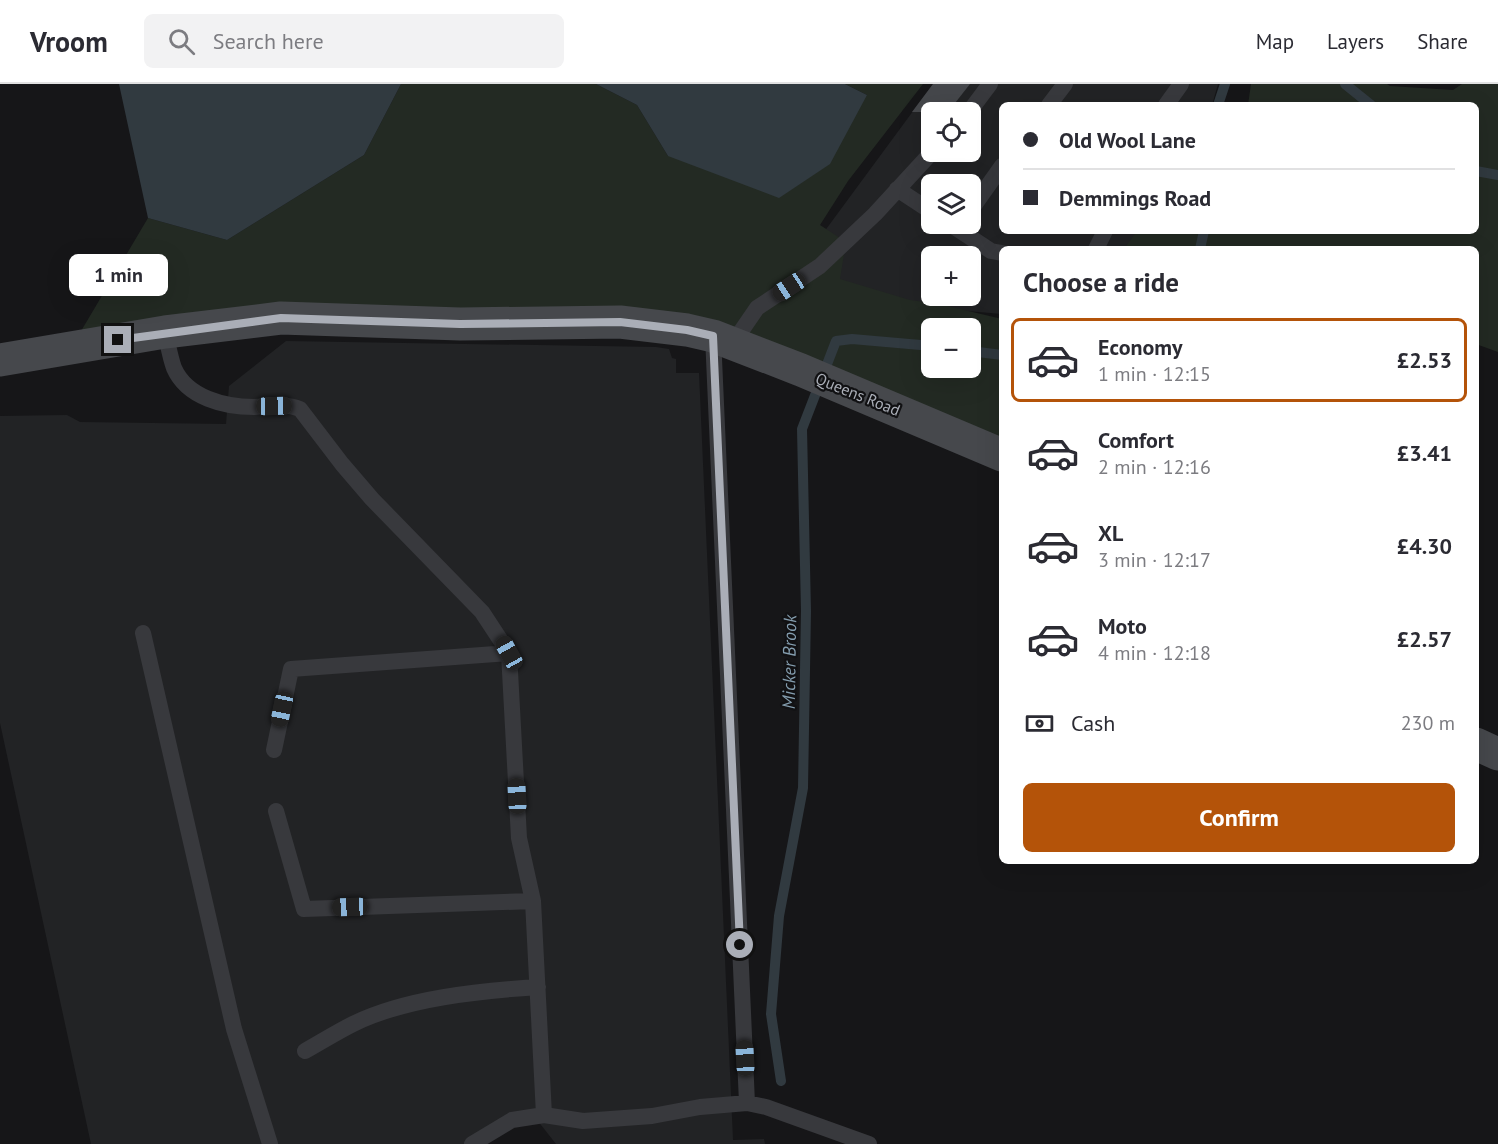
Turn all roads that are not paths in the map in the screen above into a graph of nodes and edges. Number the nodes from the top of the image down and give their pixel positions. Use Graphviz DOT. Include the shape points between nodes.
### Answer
graph roads {
  1 [pos="990,84"];
  2 [pos="1065,84"];
  3 [pos="1181,84"];
  4 [pos="976,102"];
  5 [pos="1051,102"];
  6 [pos="1168,102"];
  7 [pos="923,162"];
  8 [pos="999,170"];
  9 [pos="897,189"];
  10 [pos="981,196"];
  11 [pos="921,205"];
  12 [pos="968,234"];
  13 [pos="999,252"];
  14 [pos="165,332"];
  15 [pos="723,340"];
  16 [pos="0,360"];
  17 [pos="999,454"];
  18 [pos="143,633"];
  19 [pos="509,653"];
  20 [pos="1479,745"];
  21 [pos="274,750"];
  22 [pos="1498,754"];
  23 [pos="276,811"];
  24 [pos="533,901"];
  25 [pos="538,987"];
  26 [pos="305,1051"];
  27 [pos="747,1102"];
  28 [pos="544,1115"];
  29 [pos="270,1144"];
  30 [pos="472,1144"];
  31 [pos="869,1144"];
  1 -- 4 [label="lane"];
  2 -- 5 [label="lane"];
  3 -- 6 [label="lane"];
  7 -- 9 [label="lane"];
  8 -- 10 [label="lane"];
  9 -- 11 [label="lane"];
  9 -- 15 [label="lane" via="820,266 757,308"];
  12 -- 13 [label="lane"];
  14 -- 15 [label="street, Queens Road" via="281,318 460,324 620,322 687,330"];
  14 -- 16 [label="street, Queens Road"];
  14 -- 19 [label="lane" via="175,370 188,387 208,400 239,407 291,405 300,409 372,499 482,612"];
  15 -- 17 [label="street, Queens Road"];
  15 -- 27 [label="lane"];
  18 -- 29 [label="lane" via="234,1029"];
  19 -- 21 [label="lane" via="291,669"];
  19 -- 24 [label="lane" via="519,838"];
  20 -- 22 [label="street"];
  23 -- 24 [label="lane" via="304,909"];
  24 -- 25 [label="lane"];
  25 -- 26 [label="lane" via="493,990 398,1008 354,1023"];
  25 -- 28 [label="lane"];
  27 -- 28 [label="lane" via="583,1121"];
  27 -- 31 [label="lane"];
  28 -- 30 [label="lane" via="512,1120"];
}
